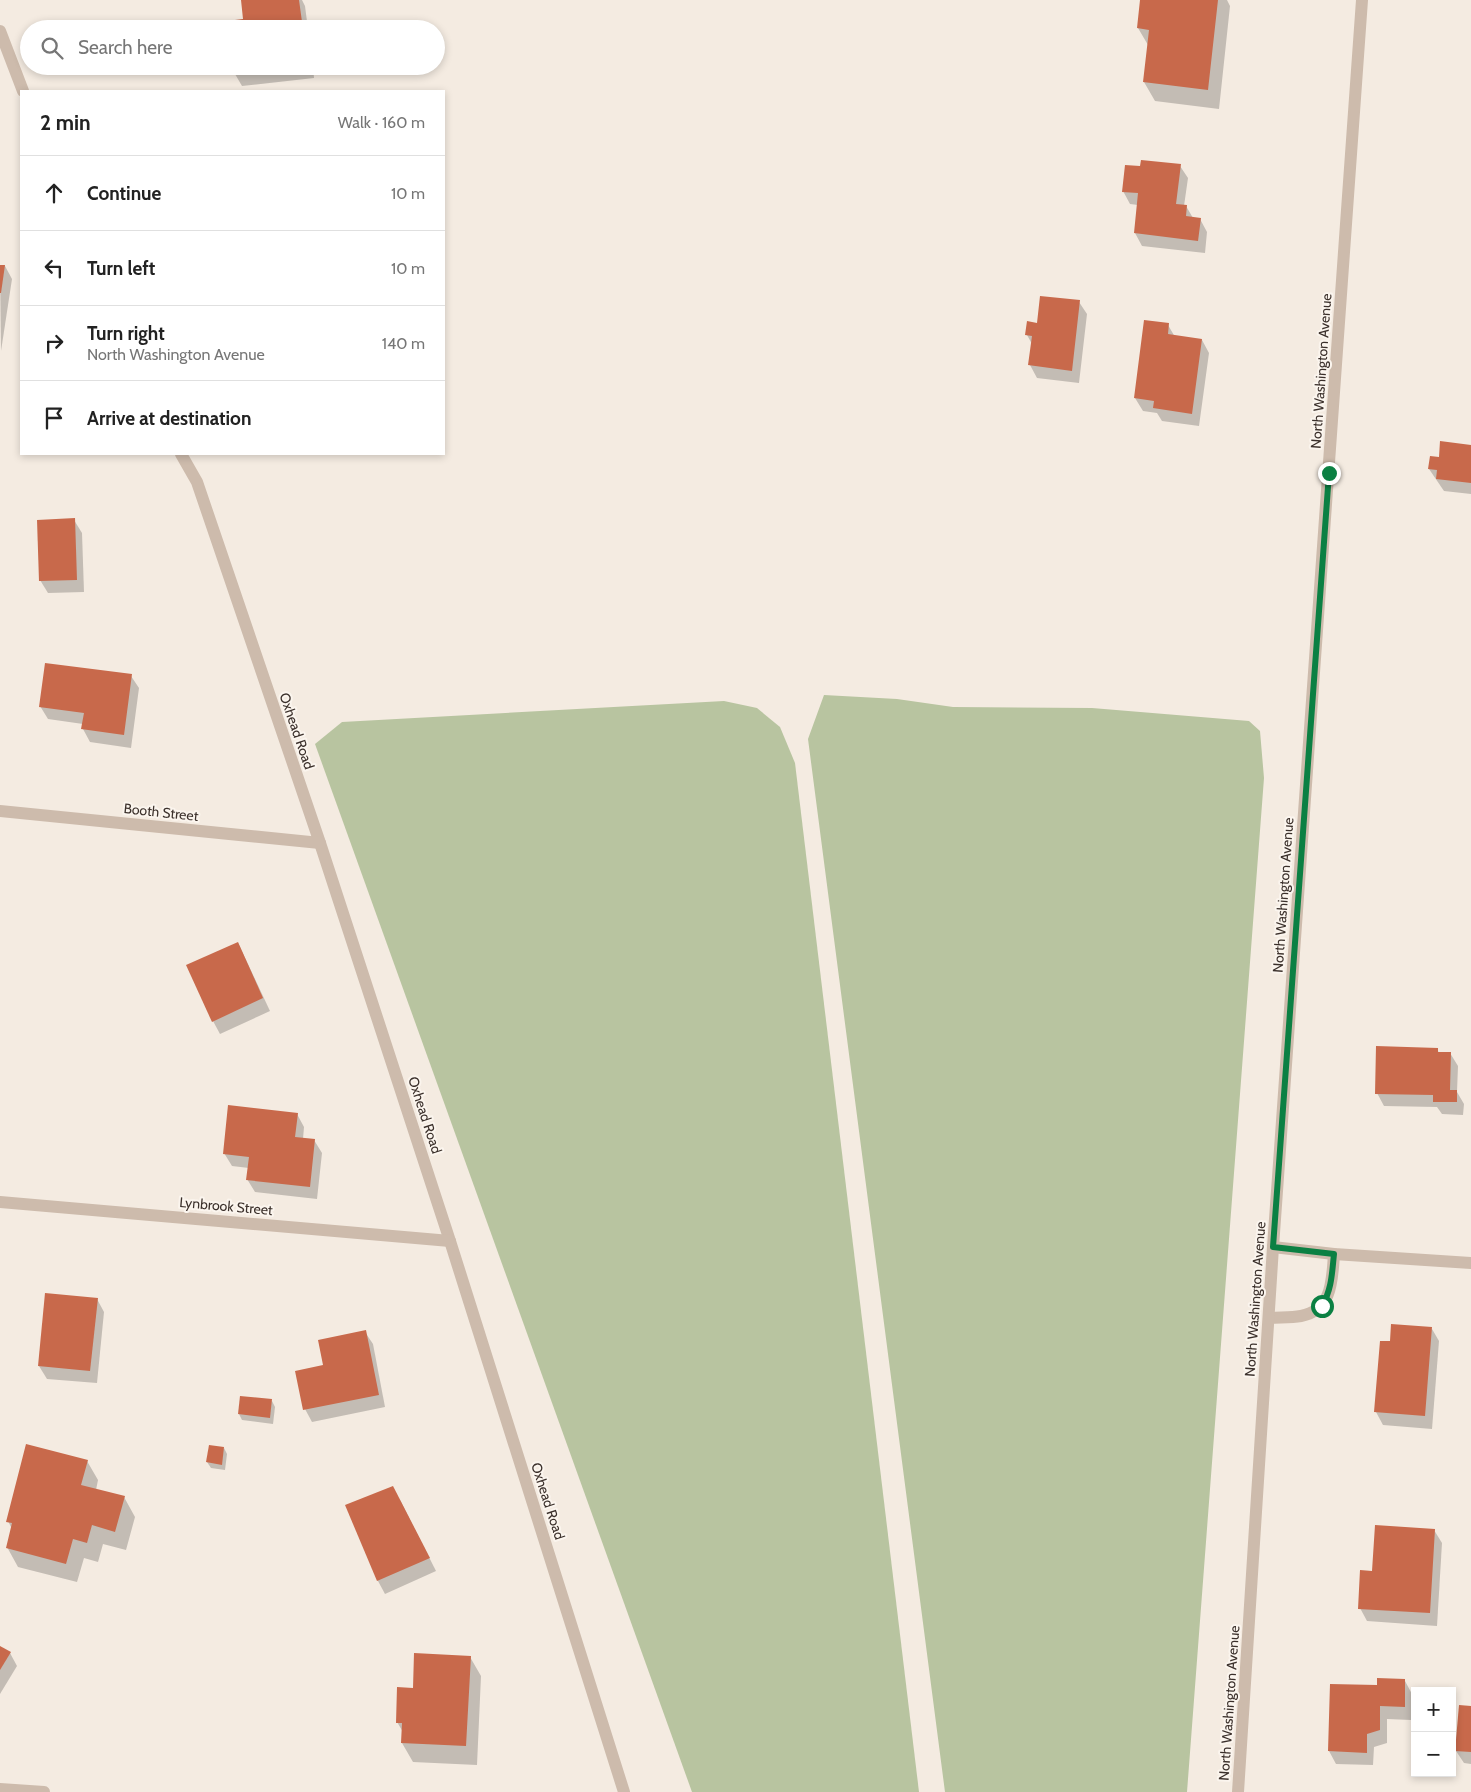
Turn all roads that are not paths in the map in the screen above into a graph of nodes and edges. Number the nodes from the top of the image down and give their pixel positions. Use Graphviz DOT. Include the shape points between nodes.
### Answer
graph roads {
  1 [pos="1362,0"];
  2 [pos="0,30"];
  3 [pos="22,90"];
  4 [pos="182,455"];
  5 [pos="0,811"];
  6 [pos="320,843"];
  7 [pos="0,1202"];
  8 [pos="450,1241"];
  9 [pos="1273,1247"];
  10 [pos="1334,1254"];
  11 [pos="1471,1262"];
  12 [pos="1269,1318"];
  13 [pos="0,1789"];
  14 [pos="44,1792"];
  15 [pos="624,1792"];
  16 [pos="1238,1792"];
  1 -- 9 [label="street, North Washington Avenue"];
  2 -- 3 [label="street"];
  4 -- 6 [label="street, Oxhead Road" via="197,482"];
  5 -- 6 [label="street, Booth Street"];
  6 -- 8 [label="street, Oxhead Road"];
  7 -- 8 [label="street, Lynbrook Street"];
  8 -- 15 [label="street, Oxhead Road"];
  9 -- 10 [label="street"];
  9 -- 12 [label="street, North Washington Avenue"];
  10 -- 11 [label="street"];
  10 -- 12 [label="street" via="1328,1296 1322,1306 1302,1316"];
  12 -- 16 [label="street, North Washington Avenue"];
  13 -- 14 [label="street"];
}
